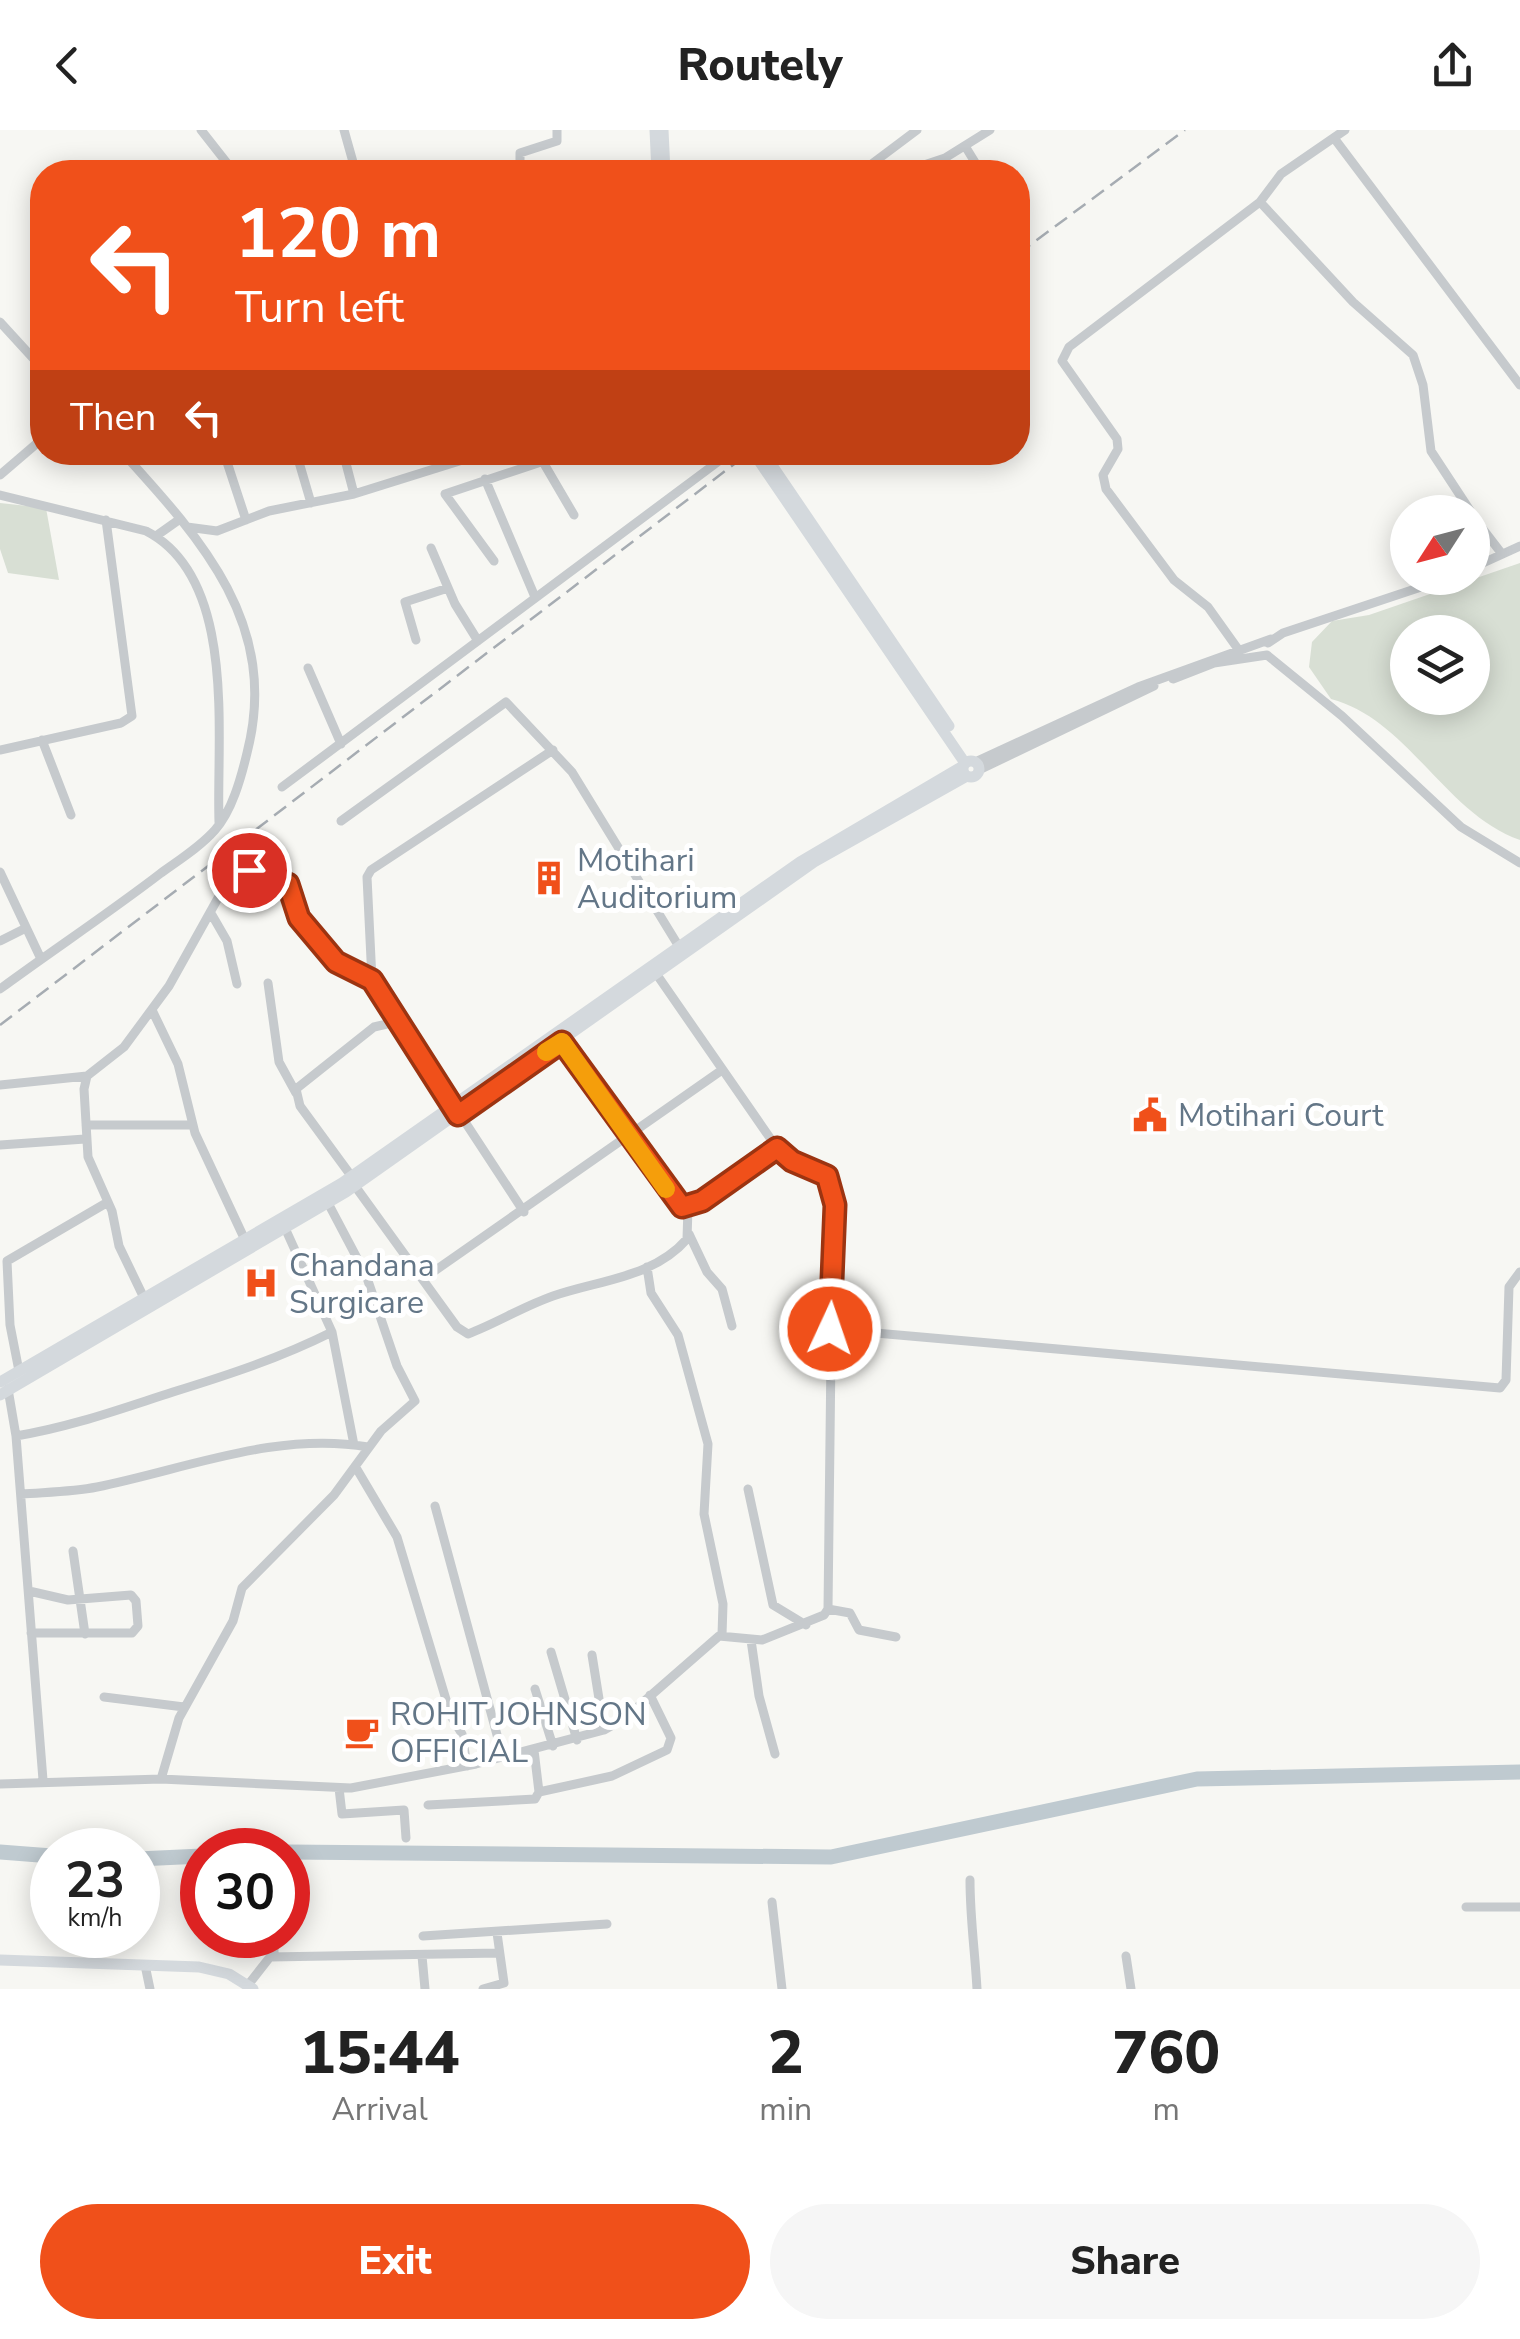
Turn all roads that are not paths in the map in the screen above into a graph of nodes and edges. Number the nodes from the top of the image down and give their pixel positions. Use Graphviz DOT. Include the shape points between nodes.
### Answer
graph roads {
  1 [pos="201,130"];
  2 [pos="344,130"];
  3 [pos="557,130"];
  4 [pos="655,130"];
  5 [pos="663,130"];
  6 [pos="916,130"];
  7 [pos="990,130"];
  8 [pos="1345,130"];
  9 [pos="1334,138"];
  10 [pos="965,146"];
  11 [pos="225,160"];
  12 [pos="352,160"];
  13 [pos="520,160"];
  14 [pos="656,160"];
  15 [pos="664,160"];
  16 [pos="877,160"];
  17 [pos="937,160"];
  18 [pos="974,160"];
  19 [pos="1260,202"];
  20 [pos="0,322"];
  21 [pos="30,355"];
  22 [pos="1520,385"];
  23 [pos="30,449"];
  24 [pos="133,465"];
  25 [pos="228,465"];
  26 [pos="300,465"];
  27 [pos="346,465"];
  28 [pos="447,465"];
  29 [pos="487,465"];
  30 [pos="534,465"];
  31 [pos="546,465"];
  32 [pos="713,465"];
  33 [pos="762,465"];
  34 [pos="772,465"];
  35 [pos="0,475"];
  36 [pos="490,478"];
  37 [pos="354,494"];
  38 [pos="0,495"];
  39 [pos="1460,495"];
  40 [pos="310,503"];
  41 [pos="574,514"];
  42 [pos="106,520"];
  43 [pos="246,520"];
  44 [pos="184,523"];
  45 [pos="156,536"];
  46 [pos="1490,538"];
  47 [pos="1520,546"];
  48 [pos="432,548"];
  49 [pos="1502,554"];
  50 [pos="1490,560"];
  51 [pos="494,561"];
  52 [pos="448,588"];
  53 [pos="1400,595"];
  54 [pos="535,597"];
  55 [pos="416,640"];
  56 [pos="1272,640"];
  57 [pos="478,641"];
  58 [pos="1238,649"];
  59 [pos="1267,655"];
  60 [pos="308,668"];
  61 [pos="42,740"];
  62 [pos="341,744"];
  63 [pos="0,750"];
  64 [pos="553,750"];
  65 [pos="970,766"];
  66 [pos="282,788"];
  67 [pos="72,815"];
  68 [pos="342,821"];
  69 [pos="219,825"];
  70 [pos="1520,863"];
  71 [pos="0,872"];
  72 [pos="212,915"];
  73 [pos="26,928"];
  74 [pos="0,940"];
  75 [pos="678,945"];
  76 [pos="41,959"];
  77 [pos="653,970"];
  78 [pos="372,980"];
  79 [pos="268,983"];
  80 [pos="237,984"];
  81 [pos="0,989"];
  82 [pos="152,1010"];
  83 [pos="400,1022"];
  84 [pos="559,1037"];
  85 [pos="722,1070"];
  86 [pos="87,1076"];
  87 [pos="0,1084"];
  88 [pos="296,1093"];
  89 [pos="455,1110"];
  90 [pos="86,1125"];
  91 [pos="192,1125"];
  92 [pos="628,1137"];
  93 [pos="86,1138"];
  94 [pos="0,1145"];
  95 [pos="777,1148"];
  96 [pos="354,1181"];
  97 [pos="108,1202"];
  98 [pos="328,1203"];
  99 [pos="688,1208"];
  100 [pos="524,1212"];
  101 [pos="285,1228"];
  102 [pos="689,1234"];
  103 [pos="245,1240"];
  104 [pos="0,1249"];
  105 [pos="7,1261"];
  106 [pos="648,1268"];
  107 [pos="1520,1272"];
  108 [pos="423,1279"];
  109 [pos="144,1298"];
  110 [pos="732,1326"];
  111 [pos="830,1329"];
  112 [pos="332,1332"];
  113 [pos="19,1372"];
  114 [pos="3,1389"];
  115 [pos="16,1436"];
  116 [pos="354,1444"];
  117 [pos="368,1447"];
  118 [pos="355,1466"];
  119 [pos="748,1489"];
  120 [pos="21,1494"];
  121 [pos="434,1506"];
  122 [pos="73,1551"];
  123 [pos="29,1591"];
  124 [pos="81,1600"];
  125 [pos="828,1609"];
  126 [pos="806,1625"];
  127 [pos="31,1633"];
  128 [pos="85,1634"];
  129 [pos="722,1635"];
  130 [pos="896,1637"];
  131 [pos="752,1640"];
  132 [pos="550,1652"];
  133 [pos="592,1655"];
  134 [pos="535,1689"];
  135 [pos="650,1695"];
  136 [pos="104,1697"];
  137 [pos="184,1706"];
  138 [pos="604,1730"];
  139 [pos="577,1740"];
  140 [pos="553,1746"];
  141 [pos="534,1750"];
  142 [pos="775,1754"];
  143 [pos="504,1757"];
  144 [pos="467,1766"];
  145 [pos="43,1780"];
  146 [pos="160,1780"];
  147 [pos="0,1784"];
  148 [pos="339,1788"];
  149 [pos="540,1792"];
  150 [pos="428,1805"];
  151 [pos="406,1838"];
  152 [pos="970,1880"];
  153 [pos="772,1902"];
  154 [pos="1466,1906"];
  155 [pos="1520,1907"];
  156 [pos="607,1924"];
  157 [pos="496,1933"];
  158 [pos="423,1936"];
  159 [pos="499,1953"];
  160 [pos="310,1956"];
  161 [pos="422,1956"];
  162 [pos="1126,1956"];
  163 [pos="270,1958"];
  164 [pos="0,1960"];
  165 [pos="146,1965"];
  166 [pos="250,1987"];
  167 [pos="150,1989"];
  168 [pos="425,1989"];
  169 [pos="483,1989"];
  170 [pos="782,1989"];
  171 [pos="978,1989"];
  172 [pos="1131,1989"];
  1 -- 11 [label="street"];
  2 -- 12 [label="street"];
  3 -- 13 [label="street" via="557,141 520,154"];
  4 -- 14 [label="main road"];
  5 -- 15 [label="main road"];
  6 -- 16 [label="street"];
  7 -- 10 [label="street"];
  8 -- 9 [label="street"];
  9 -- 19 [label="street" via="1281,174"];
  9 -- 22 [label="street"];
  10 -- 17 [label="street"];
  10 -- 18 [label="street"];
  19 -- 39 [label="street" via="1413,356 1431,451"];
  19 -- 58 [label="street" via="1069,348 1062,361 1118,439 1103,475 1106,490 1174,580 1208,607"];
  20 -- 21 [label="street"];
  23 -- 35 [label="street"];
  24 -- 44 [label="street"];
  25 -- 43 [label="street"];
  26 -- 40 [label="street"];
  27 -- 37 [label="street"];
  28 -- 37 [label="street"];
  29 -- 36 [label="street"];
  30 -- 36 [label="street"];
  31 -- 41 [label="street"];
  32 -- 54 [label="street"];
  33 -- 65 [label="main road"];
  34 -- 65 [label="main road"];
  36 -- 51 [label="street" via="444,497"];
  36 -- 54 [label="street"];
  37 -- 40 [label="street"];
  38 -- 42 [label="street"];
  40 -- 43 [label="street"];
  42 -- 45 [label="street"];
  42 -- 61 [label="street" via="132,716"];
  43 -- 44 [label="street" via="212,532"];
  44 -- 45 [label="street"];
  44 -- 69 [label="street" via="226,579 252,658 250,742"];
  45 -- 69 [label="street" via="184,566 211,632"];
  46 -- 49 [label="street"];
  47 -- 49 [label="street"];
  48 -- 52 [label="street"];
  49 -- 50 [label="street"];
  52 -- 55 [label="street" via="405,602"];
  52 -- 57 [label="street"];
  53 -- 56 [label="street"];
  54 -- 57 [label="street"];
  56 -- 58 [label="street"];
  56 -- 59 [label="street"];
  57 -- 62 [label="street"];
  58 -- 65 [label="street" via="1138,687"];
  59 -- 65 [label="street" via="1214,663"];
  59 -- 70 [label="street" via="1461,827"];
  60 -- 62 [label="street"];
  61 -- 63 [label="street"];
  61 -- 67 [label="street"];
  62 -- 66 [label="street"];
  64 -- 68 [label="street" via="504,702"];
  64 -- 75 [label="street" via="592,800"];
  64 -- 78 [label="street" via="369,872"];
  65 -- 75 [label="main road" via="856,825"];
  65 -- 77 [label="main road"];
  69 -- 76 [label="street"];
  71 -- 73 [label="street"];
  72 -- 78 [label="street" via="237,869 286,882 299,918 336,962"];
  72 -- 80 [label="street" via="227,941"];
  72 -- 82 [label="street"];
  73 -- 74 [label="street"];
  73 -- 76 [label="street"];
  75 -- 77 [label="main road"];
  76 -- 81 [label="street"];
  77 -- 84 [label="main road"];
  77 -- 85 [label="street"];
  78 -- 83 [label="street"];
  79 -- 88 [label="street" via="279,1062"];
  82 -- 86 [label="street" via="124,1046"];
  82 -- 91 [label="street" via="178,1064"];
  83 -- 88 [label="street" via="360,1036 304,1079"];
  83 -- 89 [label="street"];
  84 -- 89 [label="main road"];
  84 -- 92 [label="street"];
  85 -- 92 [label="street"];
  85 -- 95 [label="street"];
  86 -- 87 [label="street"];
  86 -- 90 [label="street"];
  88 -- 96 [label="street"];
  89 -- 96 [label="main road"];
  89 -- 100 [label="street"];
  90 -- 91 [label="street"];
  90 -- 93 [label="street"];
  91 -- 103 [label="street"];
  92 -- 99 [label="street" via="676,1203"];
  92 -- 100 [label="street"];
  93 -- 94 [label="street"];
  93 -- 97 [label="street"];
  95 -- 99 [label="street"];
  95 -- 111 [label="street" via="827,1176 832,1186"];
  96 -- 98 [label="main road"];
  96 -- 103 [label="main road"];
  96 -- 108 [label="street"];
  97 -- 105 [label="street"];
  97 -- 109 [label="street"];
  98 -- 101 [label="main road"];
  98 -- 117 [label="street" via="366,1275 397,1366 415,1396"];
  99 -- 102 [label="street"];
  100 -- 108 [label="street"];
  101 -- 112 [label="street"];
  101 -- 114 [label="main road"];
  102 -- 106 [label="street"];
  102 -- 110 [label="street" via="722,1289"];
  103 -- 109 [label="main road"];
  104 -- 105 [label="street"];
  105 -- 113 [label="street"];
  106 -- 108 [label="street" via="556,1295 468,1334"];
  106 -- 129 [label="street" via="651,1292 678,1335 708,1444 704,1514 723,1604"];
  107 -- 111 [label="street" via="1509,1287 1506,1380 1500,1388"];
  109 -- 113 [label="main road"];
  111 -- 125 [label="street"];
  112 -- 115 [label="street" via="228,1375"];
  112 -- 116 [label="street"];
  113 -- 114 [label="main road"];
  114 -- 115 [label="street"];
  115 -- 120 [label="street"];
  116 -- 117 [label="street"];
  116 -- 120 [label="street" via="232,1453 95,1487"];
  117 -- 118 [label="street"];
  118 -- 137 [label="street" via="248,1580 233,1622"];
  118 -- 144 [label="street" via="397,1536"];
  119 -- 126 [label="street" via="773,1605"];
  120 -- 123 [label="street"];
  121 -- 143 [label="street"];
  122 -- 124 [label="street"];
  123 -- 124 [label="street"];
  123 -- 127 [label="street"];
  124 -- 128 [label="street"];
  124 -- 128 [label="street" via="136,1600 135,1632"];
  125 -- 126 [label="street"];
  125 -- 130 [label="street" via="850,1612 860,1630"];
  126 -- 131 [label="street"];
  127 -- 128 [label="street"];
  127 -- 145 [label="street"];
  129 -- 131 [label="street"];
  129 -- 135 [label="street"];
  131 -- 142 [label="street"];
  132 -- 139 [label="street"];
  133 -- 138 [label="street"];
  134 -- 140 [label="street"];
  135 -- 138 [label="street"];
  135 -- 149 [label="street" via="671,1738 667,1750 612,1776"];
  136 -- 137 [label="street"];
  137 -- 146 [label="street"];
  138 -- 139 [label="street"];
  139 -- 140 [label="street"];
  140 -- 141 [label="street"];
  141 -- 143 [label="street"];
  141 -- 149 [label="street"];
  143 -- 144 [label="street"];
  144 -- 148 [label="street"];
  145 -- 146 [label="street"];
  145 -- 147 [label="street"];
  146 -- 148 [label="street"];
  148 -- 151 [label="street" via="342,1814 405,1810"];
  149 -- 150 [label="street" via="533,1800"];
  152 -- 171 [label="street"];
  153 -- 170 [label="street"];
  154 -- 155 [label="street"];
  156 -- 157 [label="street"];
  157 -- 158 [label="street"];
  157 -- 159 [label="street"];
  159 -- 161 [label="street"];
  159 -- 169 [label="street" via="503,1985"];
  160 -- 161 [label="street"];
  161 -- 168 [label="street"];
  162 -- 172 [label="street"];
  163 -- 166 [label="street"];
  164 -- 165 [label="main road"];
  165 -- 166 [label="main road" via="215,1970"];
  165 -- 167 [label="street"];
}
